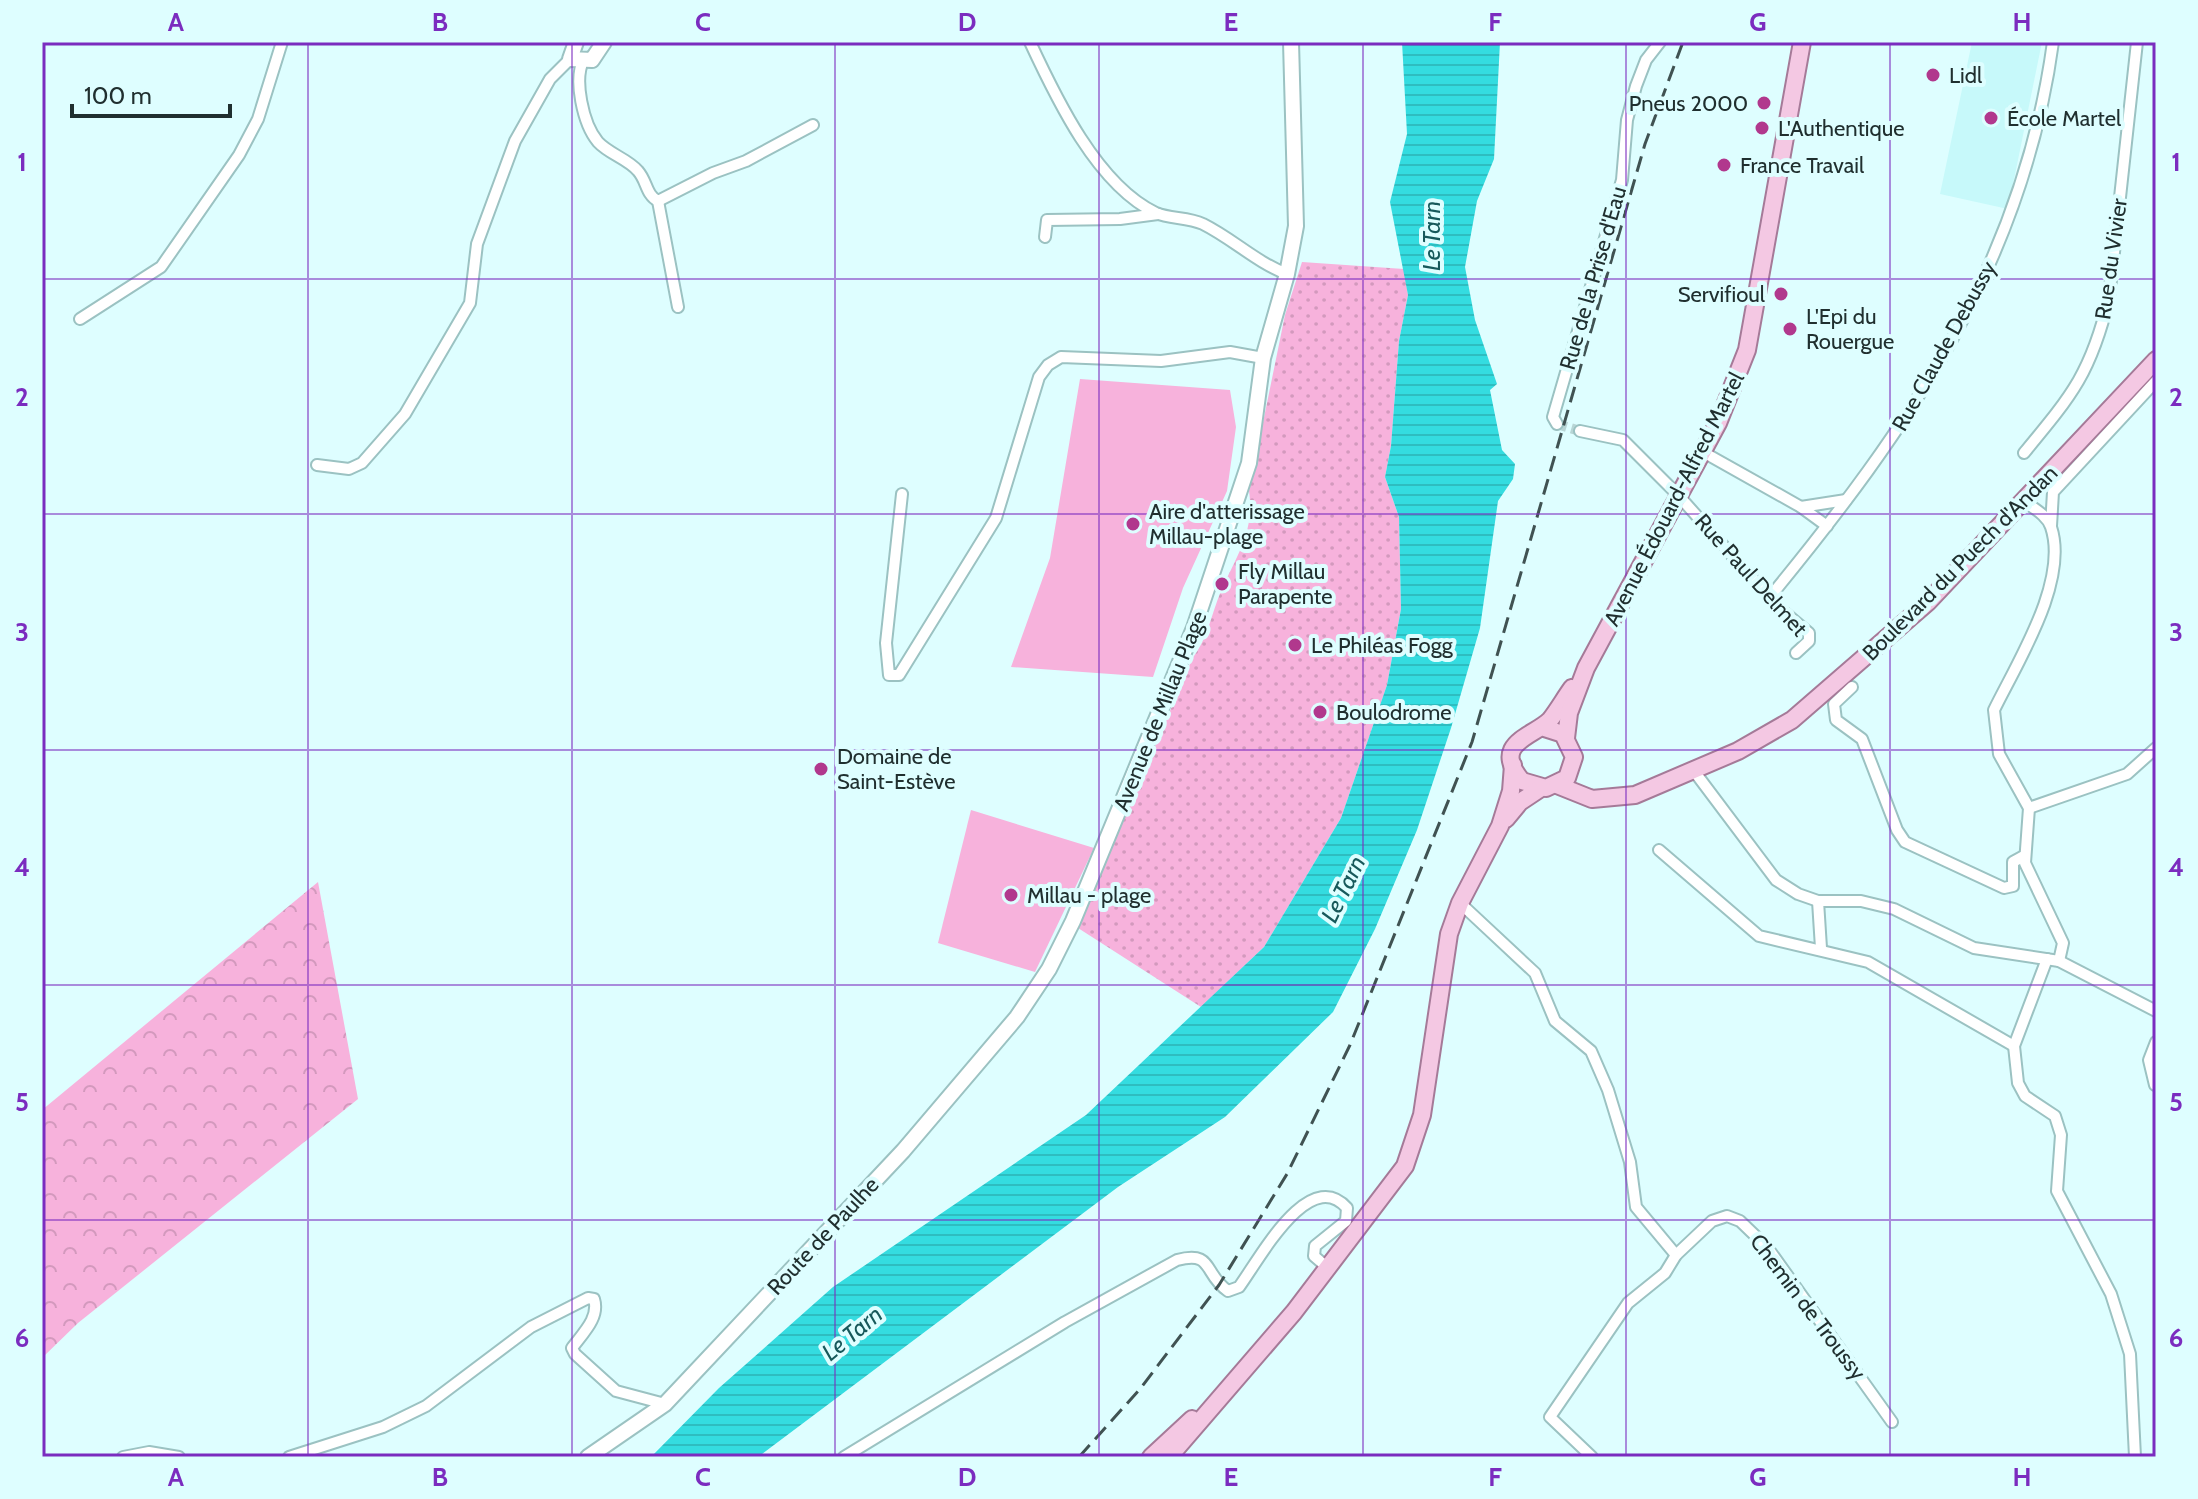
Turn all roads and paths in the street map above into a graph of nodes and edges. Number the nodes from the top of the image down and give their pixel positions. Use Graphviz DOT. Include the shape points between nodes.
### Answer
graph roads {
  1 [pos="282,42"];
  2 [pos="576,42"];
  3 [pos="604,42"];
  4 [pos="1030,42"];
  5 [pos="1291,42"];
  6 [pos="1660,42"];
  7 [pos="1802,42"];
  8 [pos="2053,42"];
  9 [pos="2137,42"];
  10 [pos="577,59"];
  11 [pos="813,125"];
  12 [pos="658,201"];
  13 [pos="1158,214"];
  14 [pos="1045,237"];
  15 [pos="1287,274"];
  16 [pos="678,307"];
  17 [pos="80,319"];
  18 [pos="1263,358"];
  19 [pos="2156,360"];
  20 [pos="2156,381"];
  21 [pos="1557,424"];
  22 [pos="1580,431"];
  23 [pos="1703,452"];
  24 [pos="2024,453"];
  25 [pos="317,465"];
  26 [pos="902,494"];
  27 [pos="1679,496"];
  28 [pos="1848,500"];
  29 [pos="2024,501"];
  30 [pos="1801,507"];
  31 [pos="1827,526"];
  32 [pos="2051,526"];
  33 [pos="1769,598"];
  34 [pos="1796,653"];
  35 [pos="1586,668"];
  36 [pos="1852,687"];
  37 [pos="1541,727"];
  38 [pos="1566,738"];
  39 [pos="2156,748"];
  40 [pos="1513,765"];
  41 [pos="1573,766"];
  42 [pos="1694,771"];
  43 [pos="1549,787"];
  44 [pos="1614,798"];
  45 [pos="2029,808"];
  46 [pos="1500,826"];
  47 [pos="1659,850"];
  48 [pos="2024,856"];
  49 [pos="1818,901"];
  50 [pos="1460,903"];
  51 [pos="1821,948"];
  52 [pos="2053,960"];
  53 [pos="1036,991"];
  54 [pos="2156,1011"];
  55 [pos="2156,1042"];
  56 [pos="2014,1046"];
  57 [pos="2155,1085"];
  58 [pos="1676,1255"];
  59 [pos="1328,1268"];
  60 [pos="1229,1386"];
  61 [pos="665,1404"];
  62 [pos="1892,1422"];
  63 [pos="123,1457"];
  64 [pos="179,1457"];
  65 [pos="289,1457"];
  66 [pos="588,1457"];
  67 [pos="844,1457"];
  68 [pos="1151,1457"];
  69 [pos="1169,1457"];
  70 [pos="1592,1457"];
  71 [pos="2135,1457"];
  1 -- 17 [label="street" via="258,119 239,155 161,267"];
  2 -- 10 [label="street"];
  3 -- 10 [label="street" via="597,56"];
  4 -- 13 [label="street" via="1093,155 1133,197"];
  5 -- 15 [label="street, Avenue de Millau Plage" via="1297,209"];
  6 -- 21 [label="street, Rue de la Prise d'Eau" via="1636,86 1622,180 1553,417"];
  7 -- 23 [label="main road, Avenue Édouard-Alfred Martel" via="1747,350"];
  8 -- 28 [label="street, Rue Claude Debussy" via="2024,171 1990,268 1908,414"];
  9 -- 24 [label="street, Rue du Vivier" via="2109,298 2093,359 2073,395"];
  10 -- 12 [label="street" via="577,77 598,143 639,171 651,198"];
  10 -- 25 [label="street" via="550,79 515,141 477,244 470,303 405,414 362,463 349,469"];
  11 -- 12 [label="street"];
  12 -- 16 [label="street"];
  13 -- 14 [label="street" via="1047,220"];
  13 -- 15 [label="street" via="1203,224 1261,264"];
  15 -- 18 [label="street, Avenue de Millau Plage"];
  18 -- 26 [label="street" via="1230,352 1161,361 1091,355 1061,357 1048,365 1039,377 996,518 899,675 889,675 886,643"];
  18 -- 53 [label="street, Avenue de Millau Plage" via="1249,463 1224,547 1099,862"];
  19 -- 29 [label="main road, Boulevard du Puech d'Andan"];
  20 -- 32 [label="street" via="2053,492"];
  22 -- 27 [label="street, Rue Paul Delmet" via="1623,440"];
  23 -- 27 [label="main road, Avenue Édouard-Alfred Martel"];
  23 -- 30 [label="street"];
  27 -- 33 [label="street, Rue Paul Delmet"];
  27 -- 35 [label="main road, Avenue Édouard-Alfred Martel"];
  28 -- 30 [label="street"];
  28 -- 31 [label="street, Rue Claude Debussy"];
  29 -- 32 [label="street"];
  29 -- 42 [label="main road, Boulevard du Puech d'Andan" via="1928,602 1823,696 1765,737"];
  30 -- 31 [label="street"];
  31 -- 33 [label="street, Rue Claude Debussy"];
  32 -- 45 [label="street" via="2050,592 1994,710 1999,754"];
  33 -- 34 [label="street, Rue Paul Delmet" via="1809,633 1809,641"];
  35 -- 37 [label="main road, Avenue Édouard-Alfred Martel"];
  35 -- 38 [label="main road, Avenue Édouard-Alfred Martel"];
  36 -- 48 [label="street" via="1834,704 1836,720 1862,739 1905,842 2004,888 2013,886 2013,862"];
  37 -- 38 [label="main road"];
  37 -- 40 [label="main road" via="1519,739"];
  38 -- 41 [label="main road"];
  39 -- 45 [label="street" via="2127,774"];
  40 -- 43 [label="main road" via="1522,781"];
  40 -- 46 [label="main road"];
  41 -- 43 [label="main road"];
  41 -- 44 [label="main road" via="1587,786"];
  42 -- 44 [label="main road, Boulevard du Puech d'Andan"];
  42 -- 49 [label="street" via="1776,880"];
  43 -- 44 [label="main road" via="1592,799"];
  43 -- 46 [label="main road" via="1520,802"];
  45 -- 48 [label="street"];
  46 -- 50 [label="main road"];
  47 -- 51 [label="street" via="1759,936"];
  48 -- 52 [label="street" via="2063,943"];
  49 -- 51 [label="street"];
  49 -- 52 [label="street" via="1861,901 1894,909 1974,948"];
  50 -- 58 [label="street" via="1535,973 1555,1021 1591,1051 1630,1162 1636,1207"];
  50 -- 59 [label="main road" via="1449,934 1424,1105 1412,1151 1393,1186"];
  51 -- 56 [label="street" via="1868,962"];
  52 -- 54 [label="street"];
  52 -- 56 [label="street"];
  53 -- 61 [label="street, Route de Paulhe" via="922,1130"];
  55 -- 57 [label="street" via="2149,1060"];
  56 -- 71 [label="street" via="2018,1083 2025,1096 2055,1116 2061,1135 2057,1191 2111,1294 2130,1354"];
  58 -- 62 [label="street, Chemin de Troussy" via="1712,1221 1727,1216 1740,1221 1799,1289"];
  58 -- 70 [label="street, Chemin de Troussy" via="1665,1273 1628,1303 1550,1417"];
  59 -- 60 [label="main road"];
  59 -- 67 [label="street" via="1314,1256 1315,1246 1346,1221 1347,1208 1339,1199 1321,1195 1288,1219 1239,1287 1228,1291 1219,1285 1204,1259 1194,1255 1177,1260"];
  60 -- 68 [label="main road"];
  60 -- 69 [label="main road"];
  61 -- 65 [label="street" via="616,1391 575,1354 572,1348 594,1318 597,1305 588,1298 531,1327 426,1406 383,1427"];
  61 -- 66 [label="street, Route de Paulhe"];
  63 -- 64 [label="street" via="149,1452"];
}
